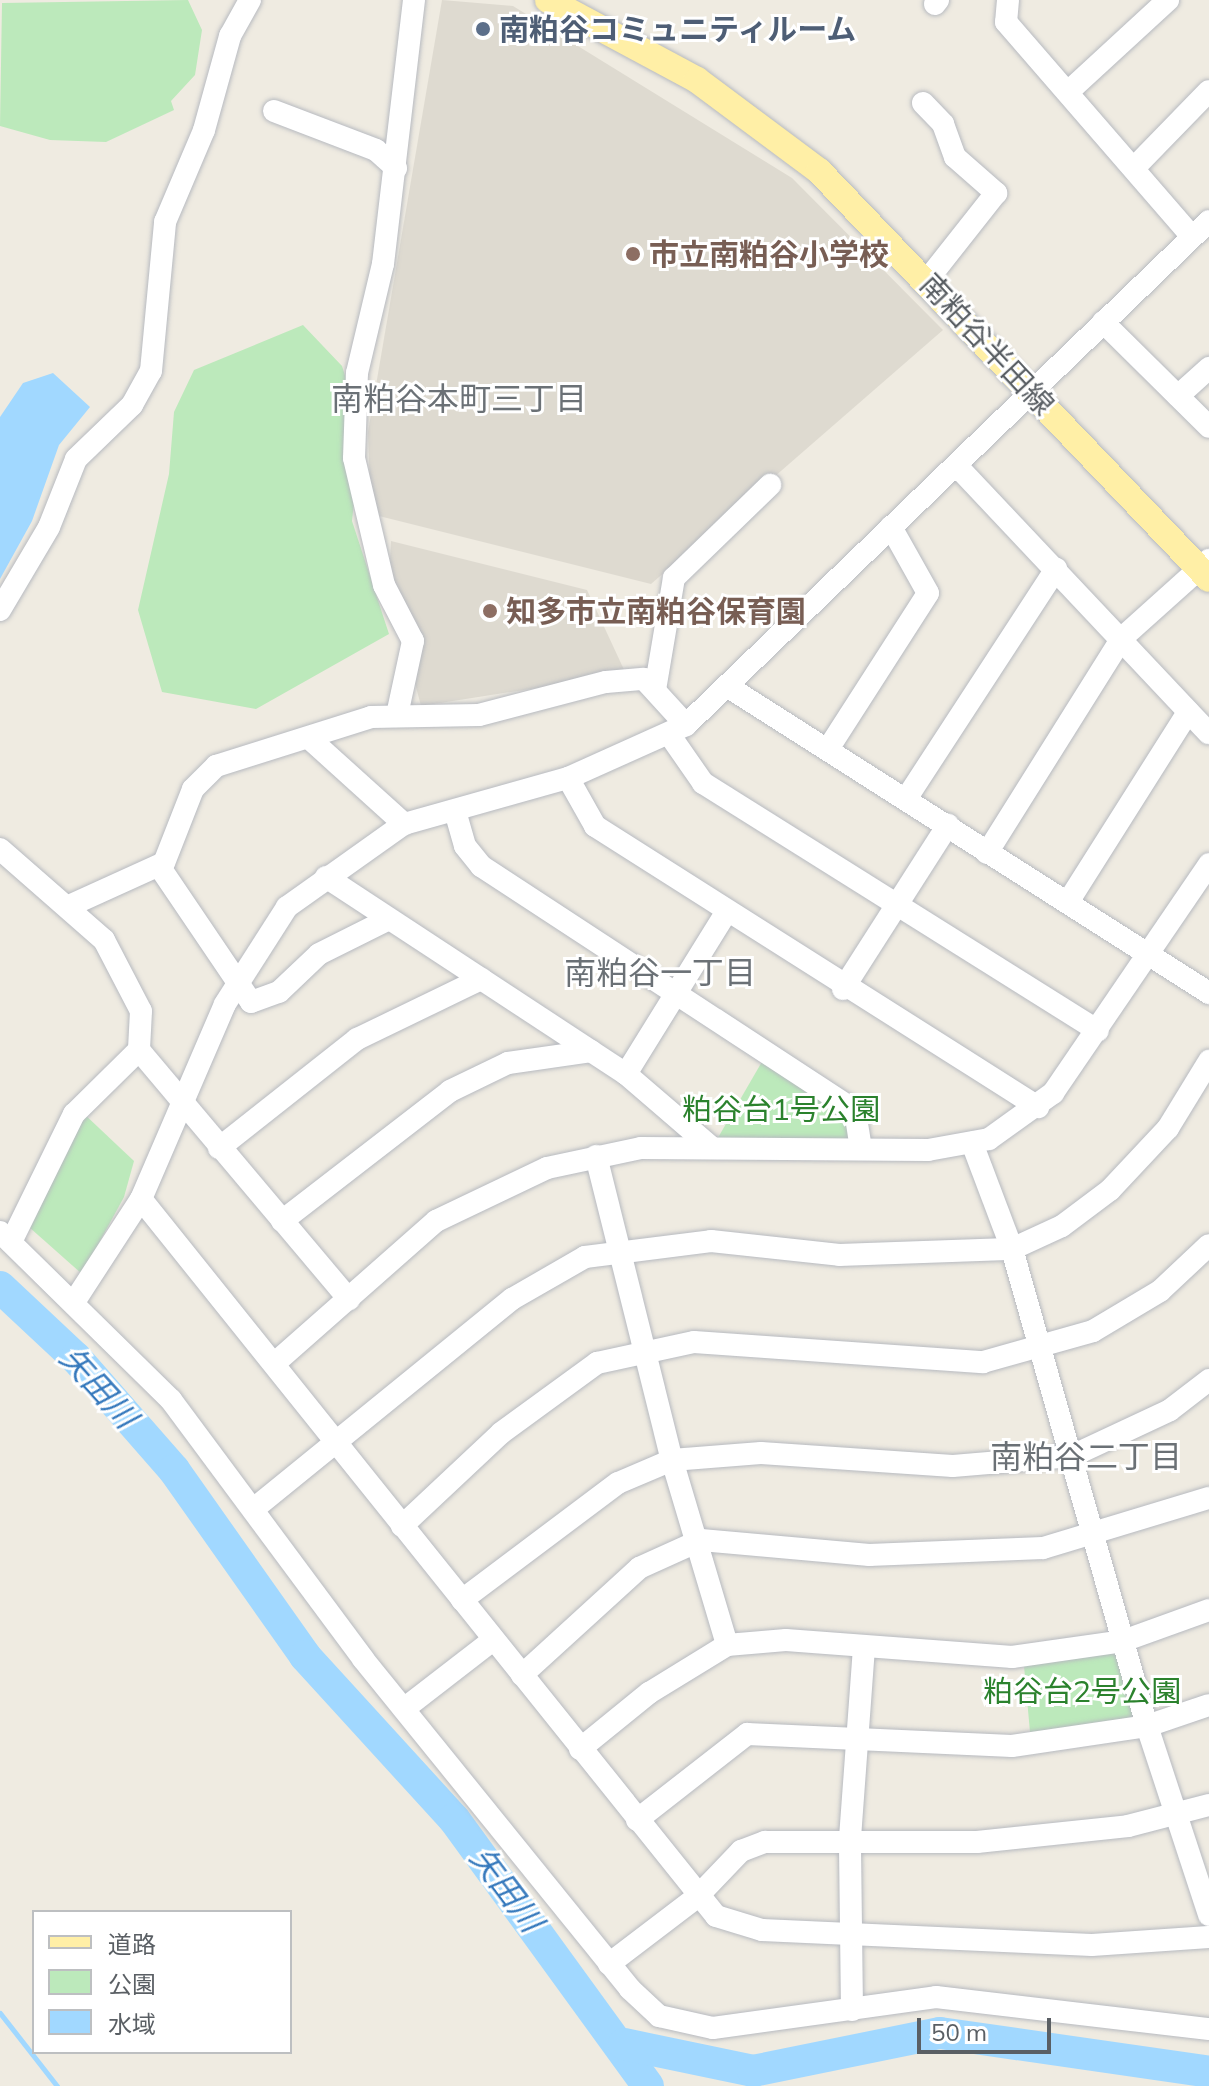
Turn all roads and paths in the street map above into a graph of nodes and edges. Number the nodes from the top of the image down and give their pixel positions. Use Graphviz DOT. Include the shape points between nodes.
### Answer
graph roads {
  1 [pos="250,0"];
  2 [pos="414,0"];
  3 [pos="548,0"];
  4 [pos="1008,0"];
  5 [pos="1168,0"];
  6 [pos="1209,91"];
  7 [pos="1068,92"];
  8 [pos="923,103"];
  9 [pos="274,111"];
  10 [pos="396,168"];
  11 [pos="1134,168"];
  12 [pos="1209,221"];
  13 [pos="1192,237"];
  14 [pos="928,279"];
  15 [pos="1103,322"];
  16 [pos="1209,368"];
  17 [pos="1032,393"];
  18 [pos="1178,396"];
  19 [pos="1209,427"];
  20 [pos="957,466"];
  21 [pos="770,485"];
  22 [pos="891,527"];
  23 [pos="1056,569"];
  24 [pos="1206,569"];
  25 [pos="0,610"];
  26 [pos="1122,638"];
  27 [pos="730,688"];
  28 [pos="655,690"];
  29 [pos="1188,712"];
  30 [pos="397,715"];
  31 [pos="678,730"];
  32 [pos="1209,733"];
  33 [pos="310,739"];
  34 [pos="828,749"];
  35 [pos="568,778"];
  36 [pos="906,799"];
  37 [pos="455,811"];
  38 [pos="404,824"];
  39 [pos="948,825"];
  40 [pos="0,849"];
  41 [pos="987,853"];
  42 [pos="1209,864"];
  43 [pos="159,866"];
  44 [pos="326,877"];
  45 [pos="1068,902"];
  46 [pos="897,904"];
  47 [pos="69,906"];
  48 [pos="726,913"];
  49 [pos="389,919"];
  50 [pos="1151,956"];
  51 [pos="481,979"];
  52 [pos="237,985"];
  53 [pos="843,989"];
  54 [pos="677,990"];
  55 [pos="1209,993"];
  56 [pos="1098,1031"];
  57 [pos="139,1050"];
  58 [pos="591,1051"];
  59 [pos="1209,1061"];
  60 [pos="626,1074"];
  61 [pos="187,1100"];
  62 [pos="1038,1107"];
  63 [pos="972,1143"];
  64 [pos="219,1148"];
  65 [pos="712,1148"];
  66 [pos="861,1149"];
  67 [pos="596,1156"];
  68 [pos="141,1199"];
  69 [pos="282,1221"];
  70 [pos="5,1237"];
  71 [pos="1209,1245"];
  72 [pos="621,1248"];
  73 [pos="1012,1249"];
  74 [pos="76,1299"];
  75 [pos="349,1299"];
  76 [pos="645,1349"];
  77 [pos="1040,1350"];
  78 [pos="275,1363"];
  79 [pos="1209,1380"];
  80 [pos="338,1445"];
  81 [pos="1072,1456"];
  82 [pos="672,1460"];
  83 [pos="1209,1498"];
  84 [pos="256,1507"];
  85 [pos="402,1526"];
  86 [pos="1092,1532"];
  87 [pos="701,1540"];
  88 [pos="462,1600"];
  89 [pos="1209,1610"];
  90 [pos="493,1640"];
  91 [pos="1123,1641"];
  92 [pos="727,1645"];
  93 [pos="864,1648"];
  94 [pos="522,1675"];
  95 [pos="1209,1705"];
  96 [pos="405,1708"];
  97 [pos="1147,1726"];
  98 [pos="857,1739"];
  99 [pos="580,1749"];
  100 [pos="1209,1805"];
  101 [pos="1180,1814"];
  102 [pos="637,1820"];
  103 [pos="850,1838"];
  104 [pos="697,1897"];
  105 [pos="1209,1915"];
  106 [pos="851,1934"];
  107 [pos="1209,1937"];
  108 [pos="609,1964"];
  109 [pos="852,2010"];
  110 [pos="1209,2029"];
  1 -- 25 [label="street" via="230,36 204,130 165,222 151,371 132,405 76,459 49,527"];
  2 -- 10 [label="street"];
  3 -- 14 [label="main road, 南粕谷半田線" via="741,109 819,171"];
  4 -- 7 [label="street" via="1006,22"];
  5 -- 7 [label="street"];
  6 -- 11 [label="street"];
  7 -- 11 [label="street"];
  8 -- 14 [label="street" via="943,124 955,157 996,193"];
  9 -- 10 [label="street" via="376,150"];
  10 -- 30 [label="street" via="378,295 357,373 354,458 384,585 413,641"];
  11 -- 13 [label="street"];
  12 -- 13 [label="street"];
  13 -- 15 [label="street"];
  14 -- 17 [label="main road, 南粕谷半田線"];
  15 -- 17 [label="street"];
  15 -- 18 [label="street"];
  16 -- 18 [label="street"];
  17 -- 20 [label="street"];
  17 -- 24 [label="main road, 南粕谷半田線"];
  18 -- 19 [label="street"];
  20 -- 22 [label="street"];
  20 -- 23 [label="street"];
  21 -- 28 [label="street" via="674,578"];
  22 -- 27 [label="street" via="796,612"];
  22 -- 34 [label="street" via="928,593"];
  23 -- 26 [label="street"];
  23 -- 36 [label="street"];
  24 -- 26 [label="street"];
  26 -- 29 [label="street"];
  26 -- 41 [label="street"];
  27 -- 31 [label="street"];
  27 -- 34 [label="street"];
  28 -- 30 [label="street" via="644,679 606,682 479,715"];
  28 -- 31 [label="street"];
  29 -- 32 [label="street"];
  29 -- 45 [label="street"];
  30 -- 33 [label="street" via="371,717"];
  31 -- 35 [label="street"];
  31 -- 46 [label="street" via="703,783"];
  33 -- 38 [label="street"];
  33 -- 43 [label="street" via="216,766 193,789 174,846"];
  34 -- 36 [label="street"];
  35 -- 37 [label="street"];
  35 -- 48 [label="street" via="595,826"];
  36 -- 39 [label="street"];
  37 -- 38 [label="street"];
  37 -- 54 [label="street" via="465,846 481,866"];
  38 -- 44 [label="street"];
  39 -- 41 [label="street"];
  39 -- 46 [label="street"];
  40 -- 47 [label="street"];
  41 -- 45 [label="street"];
  42 -- 50 [label="street"];
  43 -- 47 [label="street"];
  43 -- 52 [label="street"];
  44 -- 49 [label="street"];
  44 -- 52 [label="street" via="287,907"];
  45 -- 50 [label="street"];
  46 -- 53 [label="street"];
  46 -- 56 [label="street"];
  47 -- 57 [label="street" via="104,940 129,980 141,1011"];
  48 -- 53 [label="street"];
  48 -- 54 [label="street"];
  49 -- 51 [label="street"];
  49 -- 52 [label="street" via="319,954 279,992 251,1002"];
  50 -- 55 [label="street"];
  50 -- 56 [label="street"];
  51 -- 58 [label="street"];
  51 -- 64 [label="street" via="357,1039"];
  52 -- 61 [label="street"];
  53 -- 62 [label="street"];
  54 -- 60 [label="street"];
  54 -- 66 [label="street" via="855,1111"];
  56 -- 62 [label="street"];
  57 -- 61 [label="street"];
  57 -- 70 [label="street" via="74,1114"];
  58 -- 60 [label="street"];
  58 -- 69 [label="street" via="508,1063 450,1091"];
  59 -- 73 [label="street" via="1168,1128 1110,1190 1062,1226"];
  60 -- 65 [label="street"];
  61 -- 64 [label="street"];
  61 -- 68 [label="street"];
  62 -- 63 [label="street"];
  63 -- 66 [label="street"];
  63 -- 73 [label="street"];
  64 -- 69 [label="street"];
  65 -- 66 [label="street"];
  65 -- 67 [label="street"];
  67 -- 72 [label="street"];
  67 -- 75 [label="street" via="498,1188 436,1221"];
  68 -- 74 [label="street"];
  68 -- 78 [label="street"];
  69 -- 75 [label="street"];
  70 -- 74 [label="street"];
  71 -- 77 [label="street" via="1160,1291 1093,1331"];
  72 -- 73 [label="street" via="711,1241 839,1255"];
  72 -- 76 [label="street"];
  72 -- 80 [label="street" via="554,1271 512,1299"];
  73 -- 77 [label="street"];
  74 -- 84 [label="street" via="171,1400"];
  75 -- 78 [label="street"];
  76 -- 77 [label="street" via="694,1342 983,1362"];
  76 -- 82 [label="street"];
  76 -- 85 [label="street" via="597,1363 557,1387"];
  77 -- 81 [label="street"];
  78 -- 80 [label="street"];
  79 -- 81 [label="street" via="1170,1410"];
  80 -- 84 [label="street"];
  80 -- 85 [label="street"];
  81 -- 82 [label="street" via="953,1466 761,1453"];
  81 -- 86 [label="street"];
  82 -- 87 [label="street"];
  82 -- 88 [label="street" via="618,1483"];
  83 -- 86 [label="street"];
  84 -- 96 [label="street"];
  85 -- 88 [label="street"];
  86 -- 87 [label="street" via="1043,1548 960,1554 869,1555"];
  86 -- 91 [label="street"];
  87 -- 92 [label="street"];
  87 -- 94 [label="street" via="639,1568"];
  88 -- 90 [label="street"];
  89 -- 91 [label="street"];
  90 -- 94 [label="street"];
  90 -- 96 [label="street"];
  91 -- 93 [label="street" via="1012,1657"];
  91 -- 97 [label="street"];
  92 -- 93 [label="street" via="786,1640"];
  92 -- 99 [label="street" via="649,1693"];
  93 -- 98 [label="street"];
  94 -- 99 [label="street"];
  95 -- 97 [label="street"];
  96 -- 108 [label="street"];
  97 -- 98 [label="street" via="1012,1746"];
  97 -- 101 [label="street"];
  98 -- 102 [label="street" via="747,1734"];
  98 -- 103 [label="street"];
  99 -- 102 [label="street"];
  100 -- 101 [label="street"];
  101 -- 103 [label="street" via="977,1842"];
  101 -- 105 [label="street"];
  102 -- 104 [label="street"];
  103 -- 104 [label="street" via="753,1847"];
  103 -- 106 [label="street"];
  104 -- 106 [label="street" via="732,1925"];
  104 -- 108 [label="street"];
  106 -- 107 [label="street" via="1092,1945"];
  106 -- 109 [label="street"];
  108 -- 109 [label="street" via="659,2016 681,2025 783,2023"];
  109 -- 110 [label="street" via="936,1997"];
}
